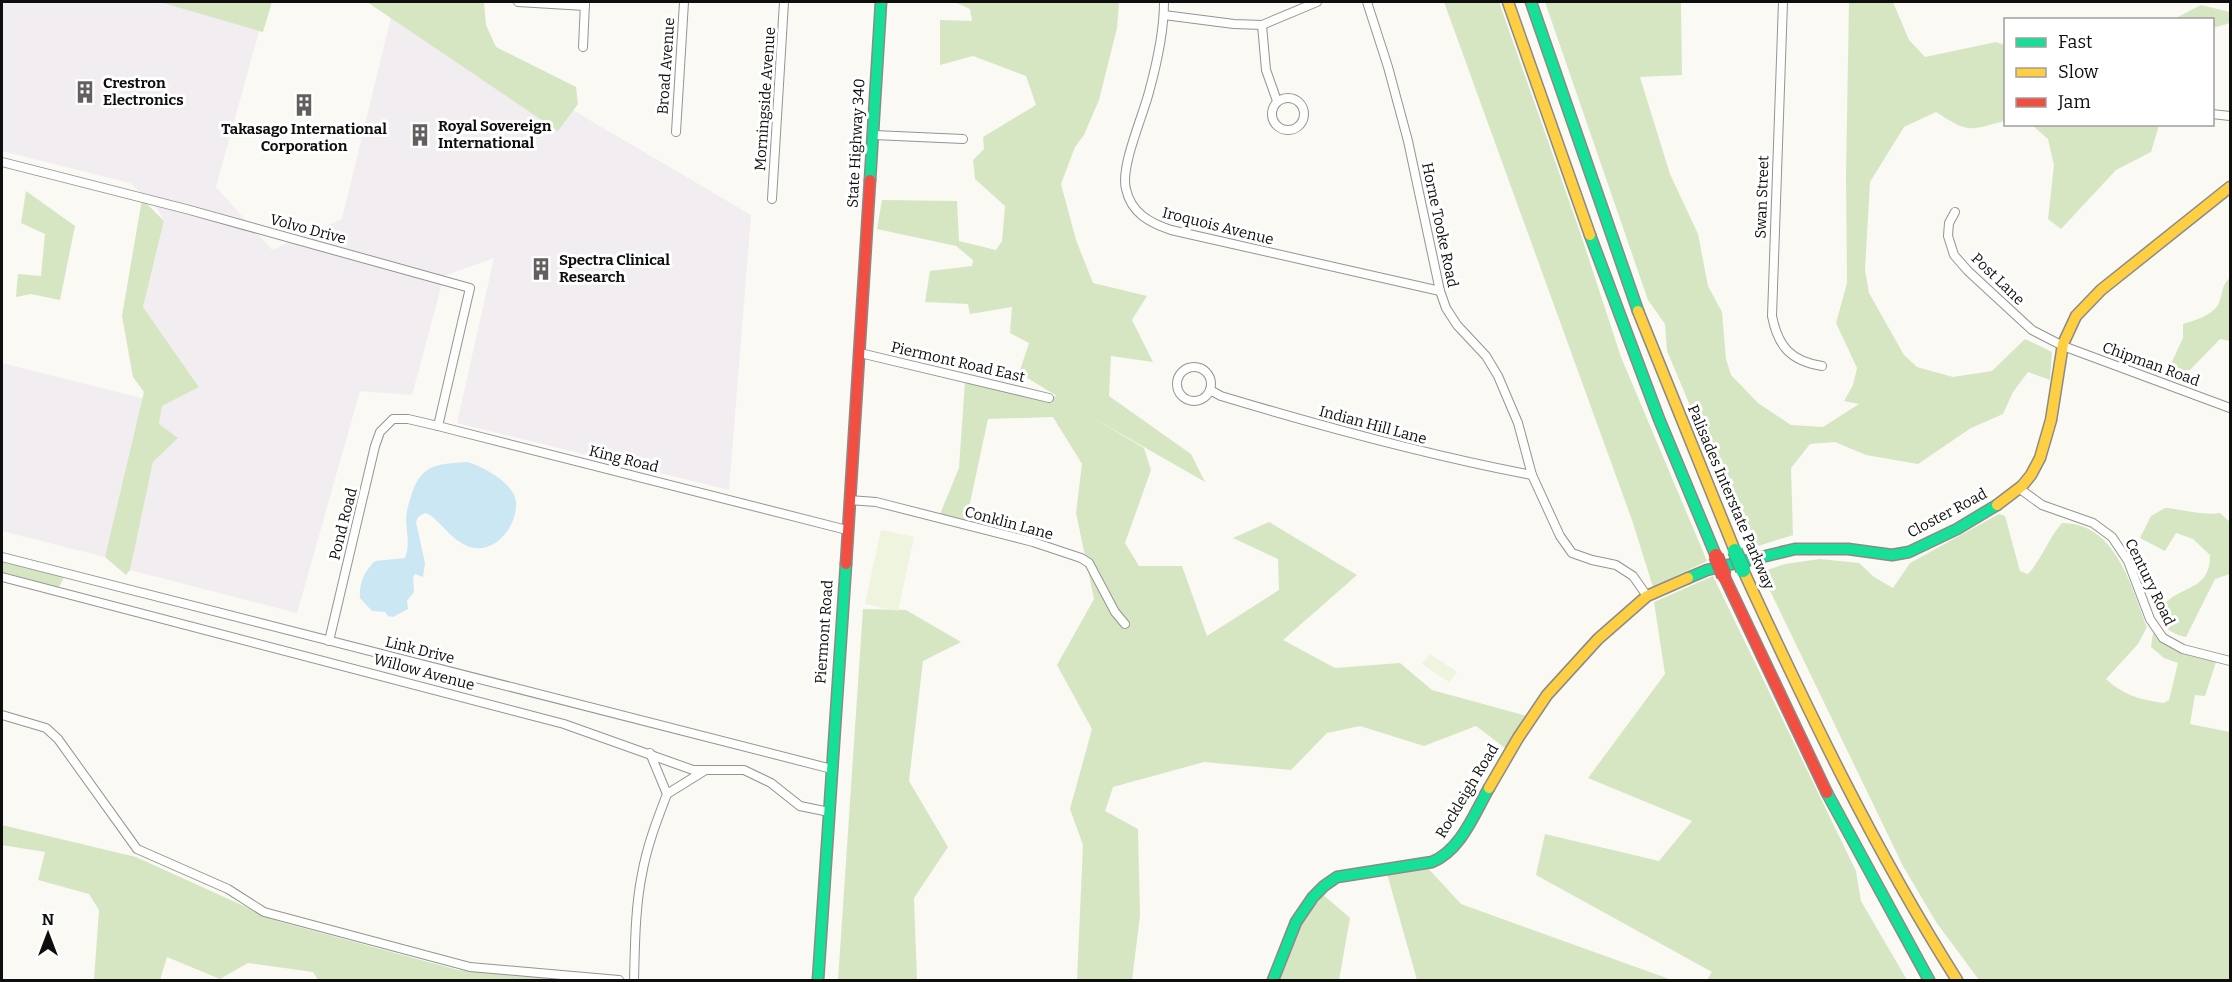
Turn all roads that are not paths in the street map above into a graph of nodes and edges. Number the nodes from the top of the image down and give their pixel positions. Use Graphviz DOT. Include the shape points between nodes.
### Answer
graph roads {
  1 [pos="518,2"];
  2 [pos="684,2"];
  3 [pos="784,2"];
  4 [pos="881,2"];
  5 [pos="1164,2"];
  6 [pos="1317,2"];
  7 [pos="1366,2"];
  8 [pos="1508,2"];
  9 [pos="1531,2"];
  10 [pos="1783,2"];
  11 [pos="585,4"];
  12 [pos="1164,15"];
  13 [pos="1262,25"];
  14 [pos="583,47"];
  15 [pos="1278,101"];
  16 [pos="2214,114"];
  17 [pos="2230,116"];
  18 [pos="676,132"];
  19 [pos="874,135"];
  20 [pos="963,139"];
  21 [pos="2,162"];
  22 [pos="2230,187"];
  23 [pos="772,199"];
  24 [pos="1955,212"];
  25 [pos="864,287"];
  26 [pos="1440,291"];
  27 [pos="2063,346"];
  28 [pos="860,353"];
  29 [pos="1822,366"];
  30 [pos="1210,390"];
  31 [pos="1049,398"];
  32 [pos="2230,408"];
  33 [pos="393,419"];
  34 [pos="438,426"];
  35 [pos="1533,475"];
  36 [pos="2020,489"];
  37 [pos="849,500"];
  38 [pos="847,530"];
  39 [pos="2,557"];
  40 [pos="2,577"];
  41 [pos="1647,596"];
  42 [pos="1125,624"];
  43 [pos="328,641"];
  44 [pos="2230,661"];
  45 [pos="1547,695"];
  46 [pos="2,715"];
  47 [pos="650,753"];
  48 [pos="832,769"];
  49 [pos="704,771"];
  50 [pos="667,794"];
  51 [pos="829,812"];
  52 [pos="619,981"];
  53 [pos="634,981"];
  54 [pos="818,981"];
  55 [pos="1273,981"];
  56 [pos="1929,981"];
  57 [pos="1957,981"];
  1 -- 11 [label="street"];
  2 -- 18 [label="street, Broad Avenue"];
  3 -- 23 [label="street, Morningside Avenue"];
  4 -- 19 [label="main road, State Highway 340"];
  5 -- 12 [label="street, Iroquois Avenue"];
  6 -- 13 [label="street"];
  7 -- 26 [label="street, Horne Tooke Road" via="1408,141"];
  8 -- 56 [label="main road, bridge" via="1625,334 1724,576 1808,755"];
  9 -- 57 [label="main road, Palisades Interstate Parkway, bridge" via="1641,318 1743,570 1875,839"];
  10 -- 29 [label="street, Swan Street" via="1772,316 1783,346 1801,360"];
  11 -- 14 [label="street"];
  12 -- 13 [label="street"];
  12 -- 26 [label="street, Iroquois Avenue" via="1150,90 1125,171 1125,189 1140,215 1171,230"];
  13 -- 15 [label="street" via="1266,70"];
  15 -- 15 [label="street" via="1271,113 1274,123 1282,129 1298,127 1305,112 1300,102 1290,98"];
  16 -- 17 [label="street"];
  19 -- 20 [label="street"];
  19 -- 25 [label="main road, State Highway 340"];
  21 -- 34 [label="street, Volvo Drive" via="470,288"];
  22 -- 27 [label="main road, Closter Road" via="2093,298 2068,328"];
  24 -- 27 [label="street, Post Lane" via="1948,236 1954,255 2032,330"];
  25 -- 28 [label="main road, Piermont Road"];
  26 -- 35 [label="street, Horne Tooke Road" via="1457,325 1486,356 1498,376 1518,423"];
  27 -- 32 [label="street, Chipman Road"];
  27 -- 36 [label="main road, Closter Road" via="2049,430 2031,475"];
  28 -- 31 [label="street, Piermont Road East"];
  28 -- 37 [label="main road, Piermont Road"];
  30 -- 30 [label="street" via="1210,379 1204,370 1192,367 1179,376 1179,392 1187,399 1203,398"];
  30 -- 35 [label="street, Indian Hill Lane" via="1343,432"];
  33 -- 34 [label="street, King Road"];
  33 -- 43 [label="street, Pond Road" via="380,432 375,446"];
  34 -- 38 [label="street, King Road"];
  35 -- 41 [label="street, Horne Tooke Road" via="1560,536 1572,553 1616,565 1634,576"];
  36 -- 41 [label="main road, Closter Road" via="1909,552 1892,555 1848,549 1795,549 1707,570"];
  36 -- 44 [label="street, Century Road" via="2042,505 2093,523 2112,537 2128,561 2150,619 2163,638 2183,649"];
  37 -- 38 [label="main road, Piermont Road"];
  37 -- 42 [label="street, Conklin Lane" via="876,502 1082,558 1089,563"];
  38 -- 48 [label="main road, Piermont Road"];
  39 -- 43 [label="street, Link Drive"];
  40 -- 47 [label="street, Willow Avenue" via="535,716"];
  41 -- 45 [label="main road, Closter Road" via="1598,639"];
  43 -- 48 [label="street, Link Drive"];
  45 -- 55 [label="main road, Rockleigh Road" via="1453,849 1432,862 1337,877 1323,885 1298,914"];
  46 -- 52 [label="street" via="46,728 58,739 137,849 228,889 264,912 470,967"];
  47 -- 49 [label="street, Willow Avenue"];
  47 -- 50 [label="street"];
  48 -- 51 [label="main road, Piermont Road"];
  49 -- 50 [label="street"];
  49 -- 51 [label="street, Willow Avenue" via="744,771 771,783 800,806"];
  50 -- 53 [label="street" via="642,872"];
  51 -- 54 [label="main road, Piermont Road"];
}
